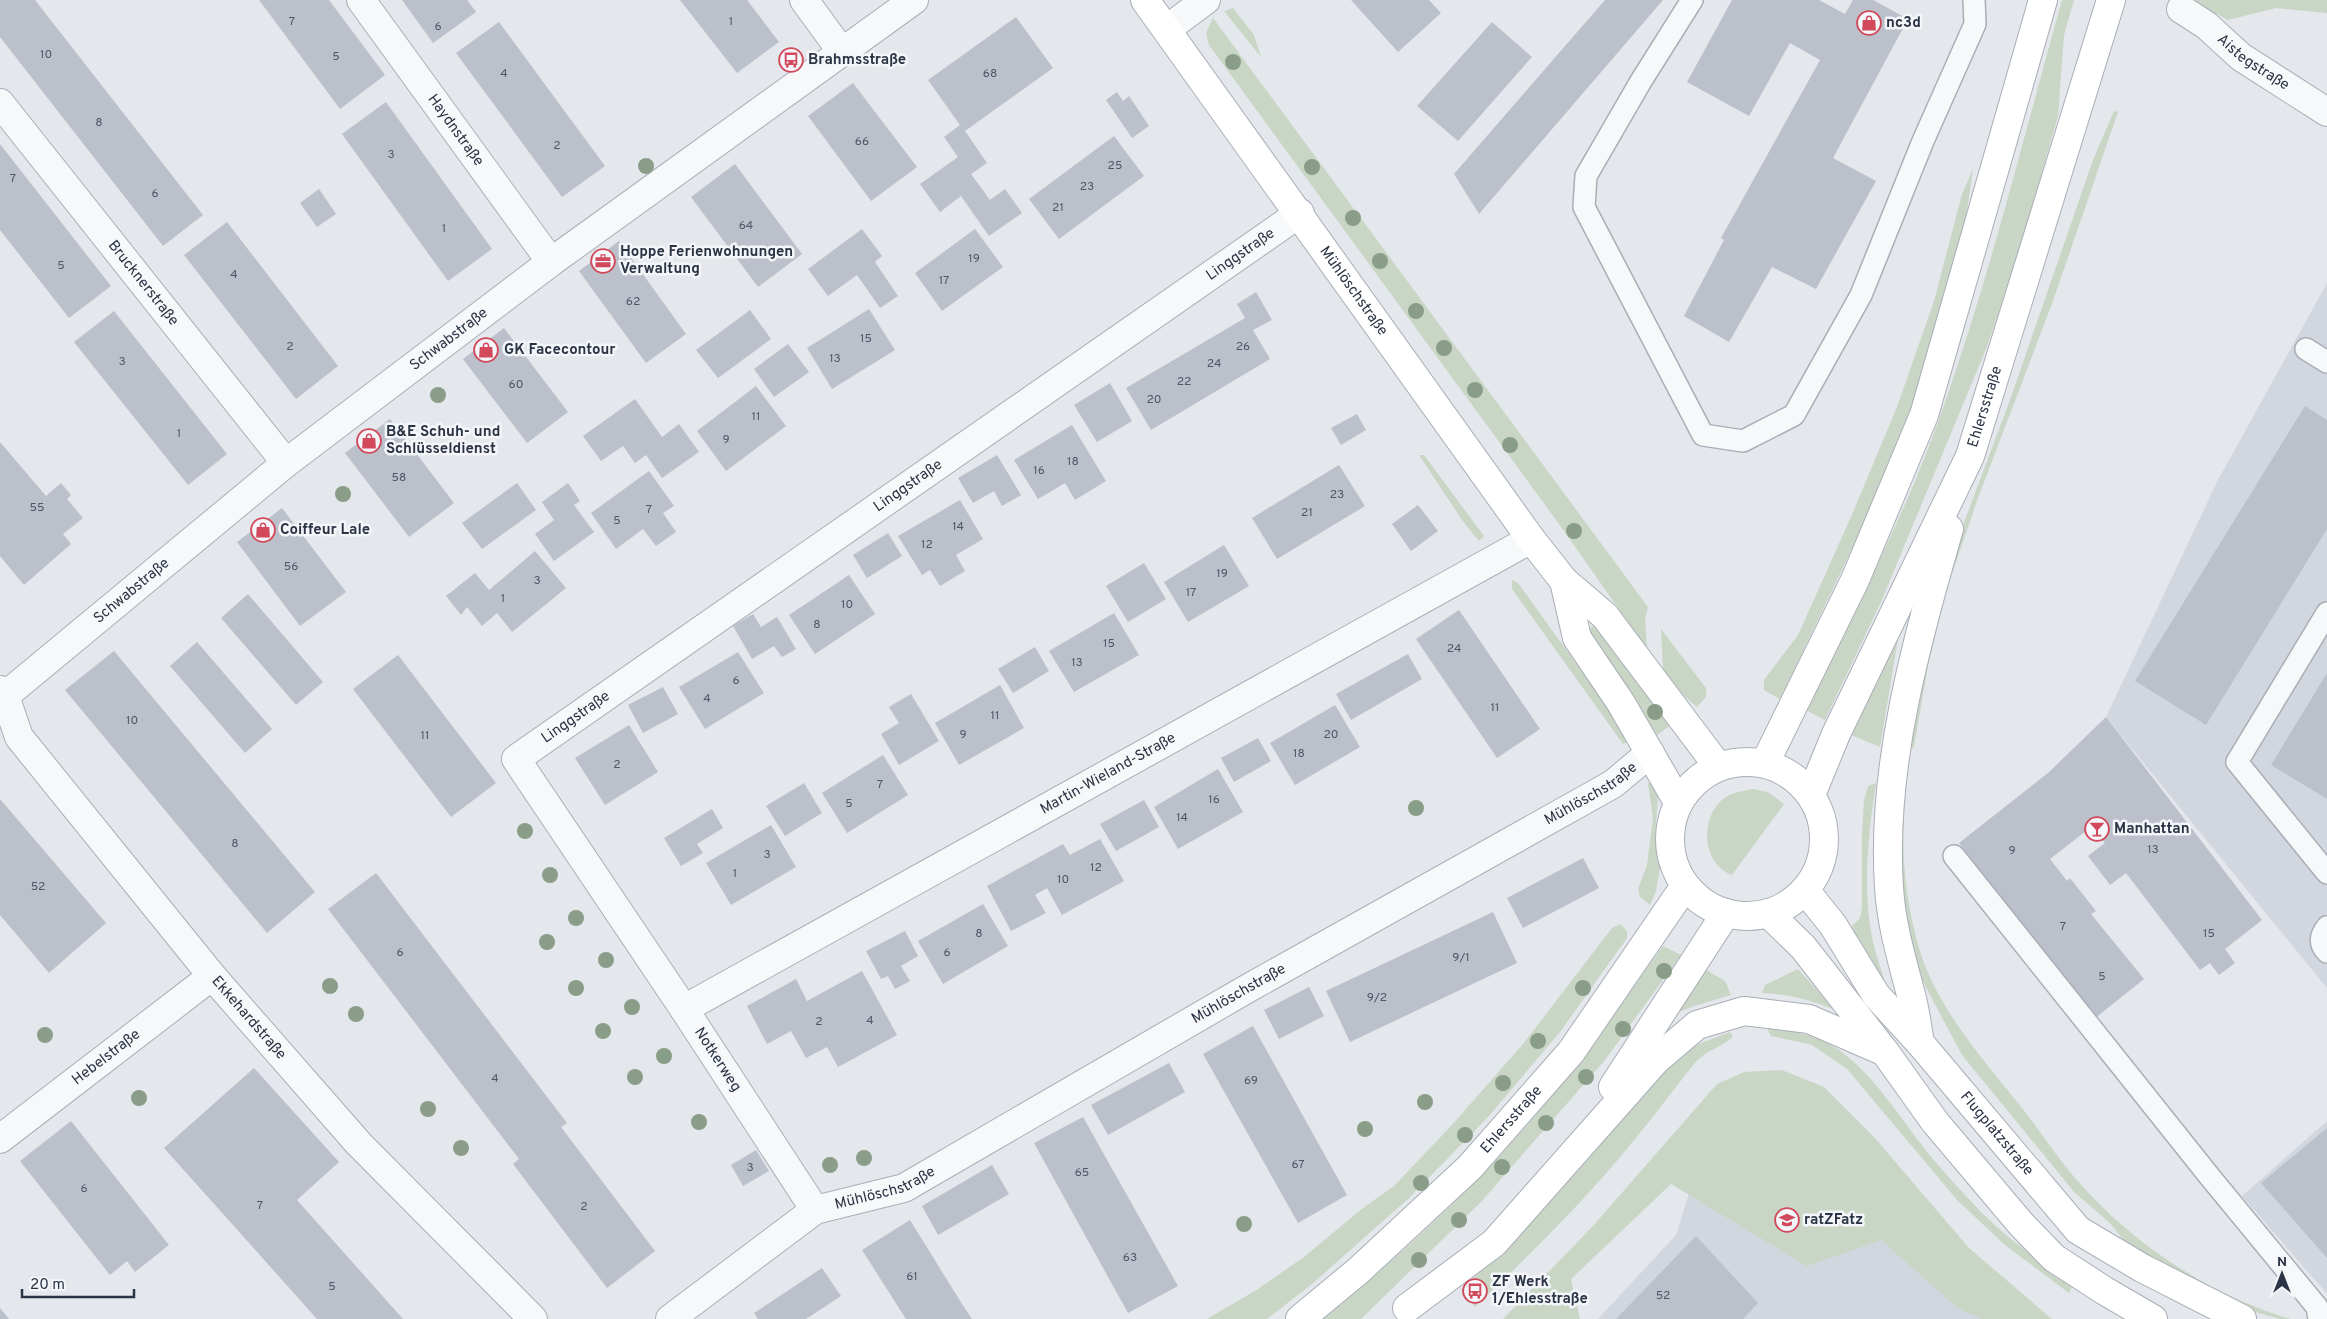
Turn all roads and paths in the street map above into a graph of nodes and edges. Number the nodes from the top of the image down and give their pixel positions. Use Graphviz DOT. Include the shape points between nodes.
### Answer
graph roads {
  1 [pos="361,0"];
  2 [pos="804,0"];
  3 [pos="914,0"];
  4 [pos="1145,0"];
  5 [pos="1206,0"];
  6 [pos="1692,0"];
  7 [pos="1974,0"];
  8 [pos="2042,0"];
  9 [pos="2181,9"];
  10 [pos="2108,10"];
  11 [pos="1167,29"];
  12 [pos="842,52"];
  13 [pos="0,103"];
  14 [pos="2327,112"];
  15 [pos="1300,213"];
  16 [pos="551,262"];
  17 [pos="2306,349"];
  18 [pos="2327,362"];
  19 [pos="1970,456"];
  20 [pos="286,463"];
  21 [pos="1531,539"];
  22 [pos="1564,581"];
  23 [pos="2327,613"];
  24 [pos="2,695"];
  25 [pos="1650,753"];
  26 [pos="516,759"];
  27 [pos="1765,763"];
  28 [pos="1717,765"];
  29 [pos="1811,795"];
  30 [pos="1678,802"];
  31 [pos="1954,856"];
  32 [pos="2327,873"];
  33 [pos="1685,886"];
  34 [pos="1805,890"];
  35 [pos="1726,913"];
  36 [pos="1768,913"];
  37 [pos="2327,927"];
  38 [pos="2327,952"];
  39 [pos="212,976"];
  40 [pos="684,1009"];
  41 [pos="1920,1043"];
  42 [pos="1885,1052"];
  43 [pos="0,1139"];
  44 [pos="815,1210"];
  45 [pos="1401,1313"];
  46 [pos="533,1319"];
  47 [pos="670,1319"];
  48 [pos="1300,1319"];
  49 [pos="2153,1319"];
  50 [pos="2242,1319"];
  51 [pos="2319,1319"];
  1 -- 16 [label="street, Haydnstraße"];
  2 -- 12 [label="street"];
  3 -- 12 [label="street, Schwabstraße"];
  4 -- 11 [label="street, Mühlöschstraße"];
  5 -- 11 [label="street"];
  6 -- 7 [label="lane" via="1586,176 1584,207 1703,435 1743,441 1794,415 1861,295 1923,141 1975,24"];
  8 -- 27 [label="street" via="1924,415 1855,580"];
  9 -- 14 [label="street, Aistegstraße" via="2206,25 2240,56"];
  10 -- 19 [label="street, Ehlersstraße"];
  11 -- 15 [label="street, Mühlöschstraße"];
  12 -- 16 [label="street, Schwabstraße"];
  13 -- 20 [label="street, Brucknerstraße"];
  15 -- 21 [label="street, Mühlöschstraße"];
  15 -- 26 [label="street, Linggstraße"];
  16 -- 20 [label="street, Schwabstraße"];
  17 -- 18 [label="lane"];
  19 -- 29 [label="street, Ehlersstraße" via="1836,734"];
  19 -- 41 [label="street" via="1922,623 1892,770 1889,888 1895,940 1911,992"];
  20 -- 24 [label="street, Schwabstraße"];
  21 -- 22 [label="street, Mühlöschstraße"];
  21 -- 40 [label="street, Martin-Wieland-Straße"];
  22 -- 25 [label="street, Mühlöschstraße" via="1578,638"];
  22 -- 28 [label="street, Mühlöschstraße" via="1605,616"];
  23 -- 32 [label="lane" via="2237,762"];
  24 -- 39 [label="street, Ekkehardstraße" via="19,737"];
  25 -- 30 [label="street, Mühlöschstraße"];
  25 -- 44 [label="street, Mühlöschstraße" via="1613,784 1245,990 904,1188"];
  26 -- 40 [label="street, Notkerweg"];
  27 -- 28 [label="street" via="1740,761"];
  27 -- 29 [label="street" via="1802,784"];
  28 -- 30 [label="street" via="1697,778"];
  29 -- 34 [label="street" via="1820,813 1824,846 1816,873"];
  30 -- 33 [label="street" via="1669,833 1675,868"];
  31 -- 51 [label="lane" via="2317,1307"];
  33 -- 35 [label="street" via="1707,904"];
  33 -- 48 [label="street, Ehlersstraße" via="1571,1052 1470,1167 1358,1271"];
  34 -- 36 [label="street" via="1788,904"];
  34 -- 41 [label="street, Flugplatzstraße" via="1833,925 1876,995"];
  35 -- 36 [label="street" via="1739,918 1754,918"];
  35 -- 45 [label="street" via="1618,1081 1567,1142"];
  36 -- 42 [label="street" via="1803,947"];
  37 -- 38 [label="lane" via="2321,935 2322,947"];
  39 -- 43 [label="street, Hebelstraße"];
  39 -- 46 [label="street, Ekkehardstraße" via="359,1144"];
  40 -- 44 [label="street, Notkerweg"];
  41 -- 50 [label="street, Flugplatzstraße" via="2078,1230 2142,1268"];
  42 -- 45 [label="street" via="1809,1019 1744,1011 1697,1025 1656,1060 1494,1243"];
  42 -- 49 [label="street" via="1935,1122 2054,1258"];
  44 -- 47 [label="street"];
}
